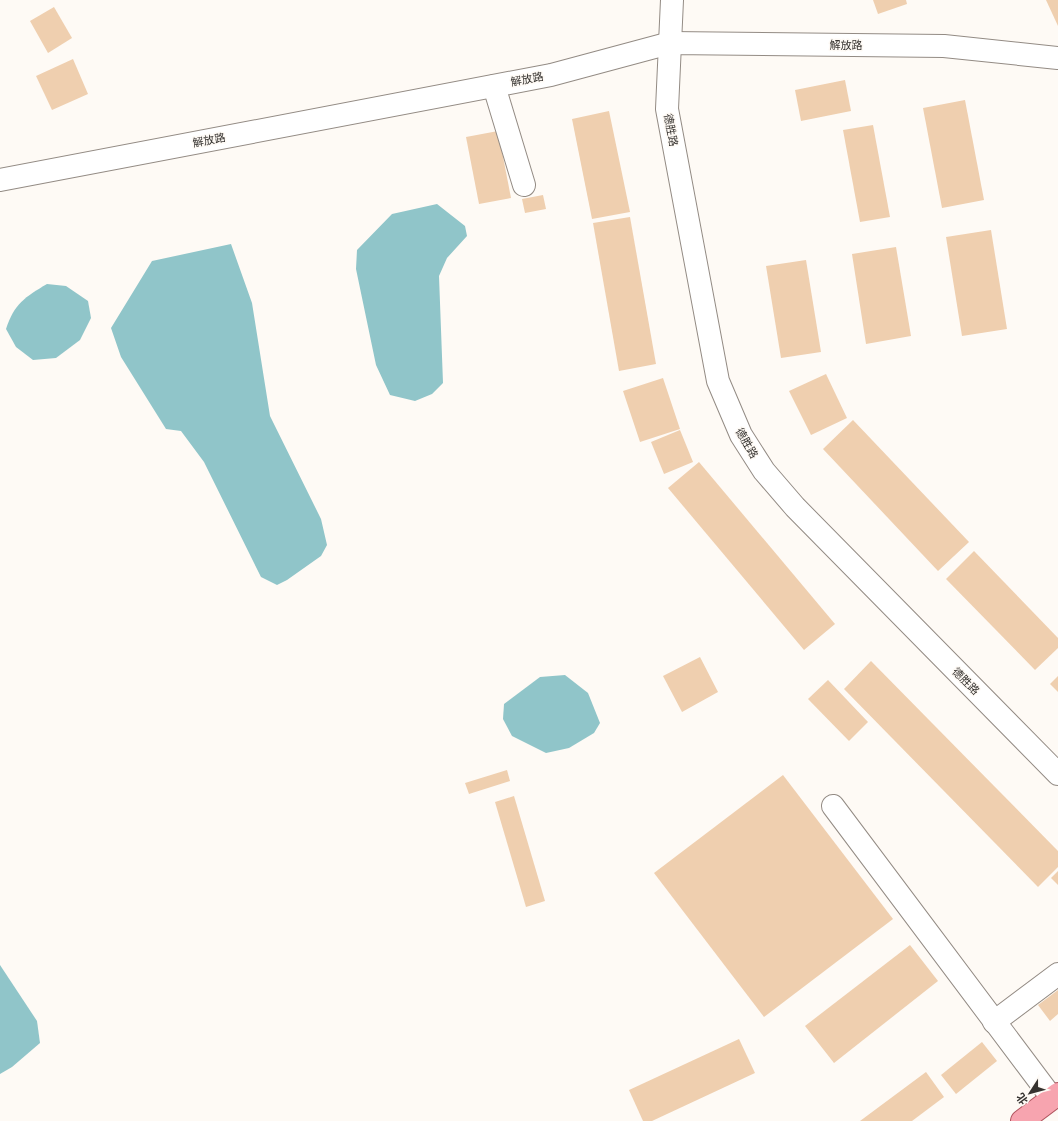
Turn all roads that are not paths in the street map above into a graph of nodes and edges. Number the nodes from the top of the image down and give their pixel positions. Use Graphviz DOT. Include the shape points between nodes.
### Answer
graph roads {
  1 [pos="672,0"];
  2 [pos="670,43"];
  3 [pos="1058,58"];
  4 [pos="494,86"];
  5 [pos="0,180"];
  6 [pos="524,185"];
  7 [pos="1058,774"];
  8 [pos="833,806"];
  9 [pos="1058,974"];
  10 [pos="994,1022"];
  11 [pos="1055,1096"];
  12 [pos="1022,1121"];
  1 -- 2 [label="street, 德胜路"];
  2 -- 3 [label="street, 解放路" via="944,46"];
  2 -- 4 [label="street, 解放路" via="550,75"];
  2 -- 7 [label="street, 德胜路" via="668,117 718,381 741,436 764,471 795,506"];
  4 -- 5 [label="street, 解放路"];
  4 -- 6 [label="street"];
  8 -- 10 [label="street"];
  9 -- 10 [label="street"];
  10 -- 11 [label="street"];
  11 -- 12 [label="main road"];
}
